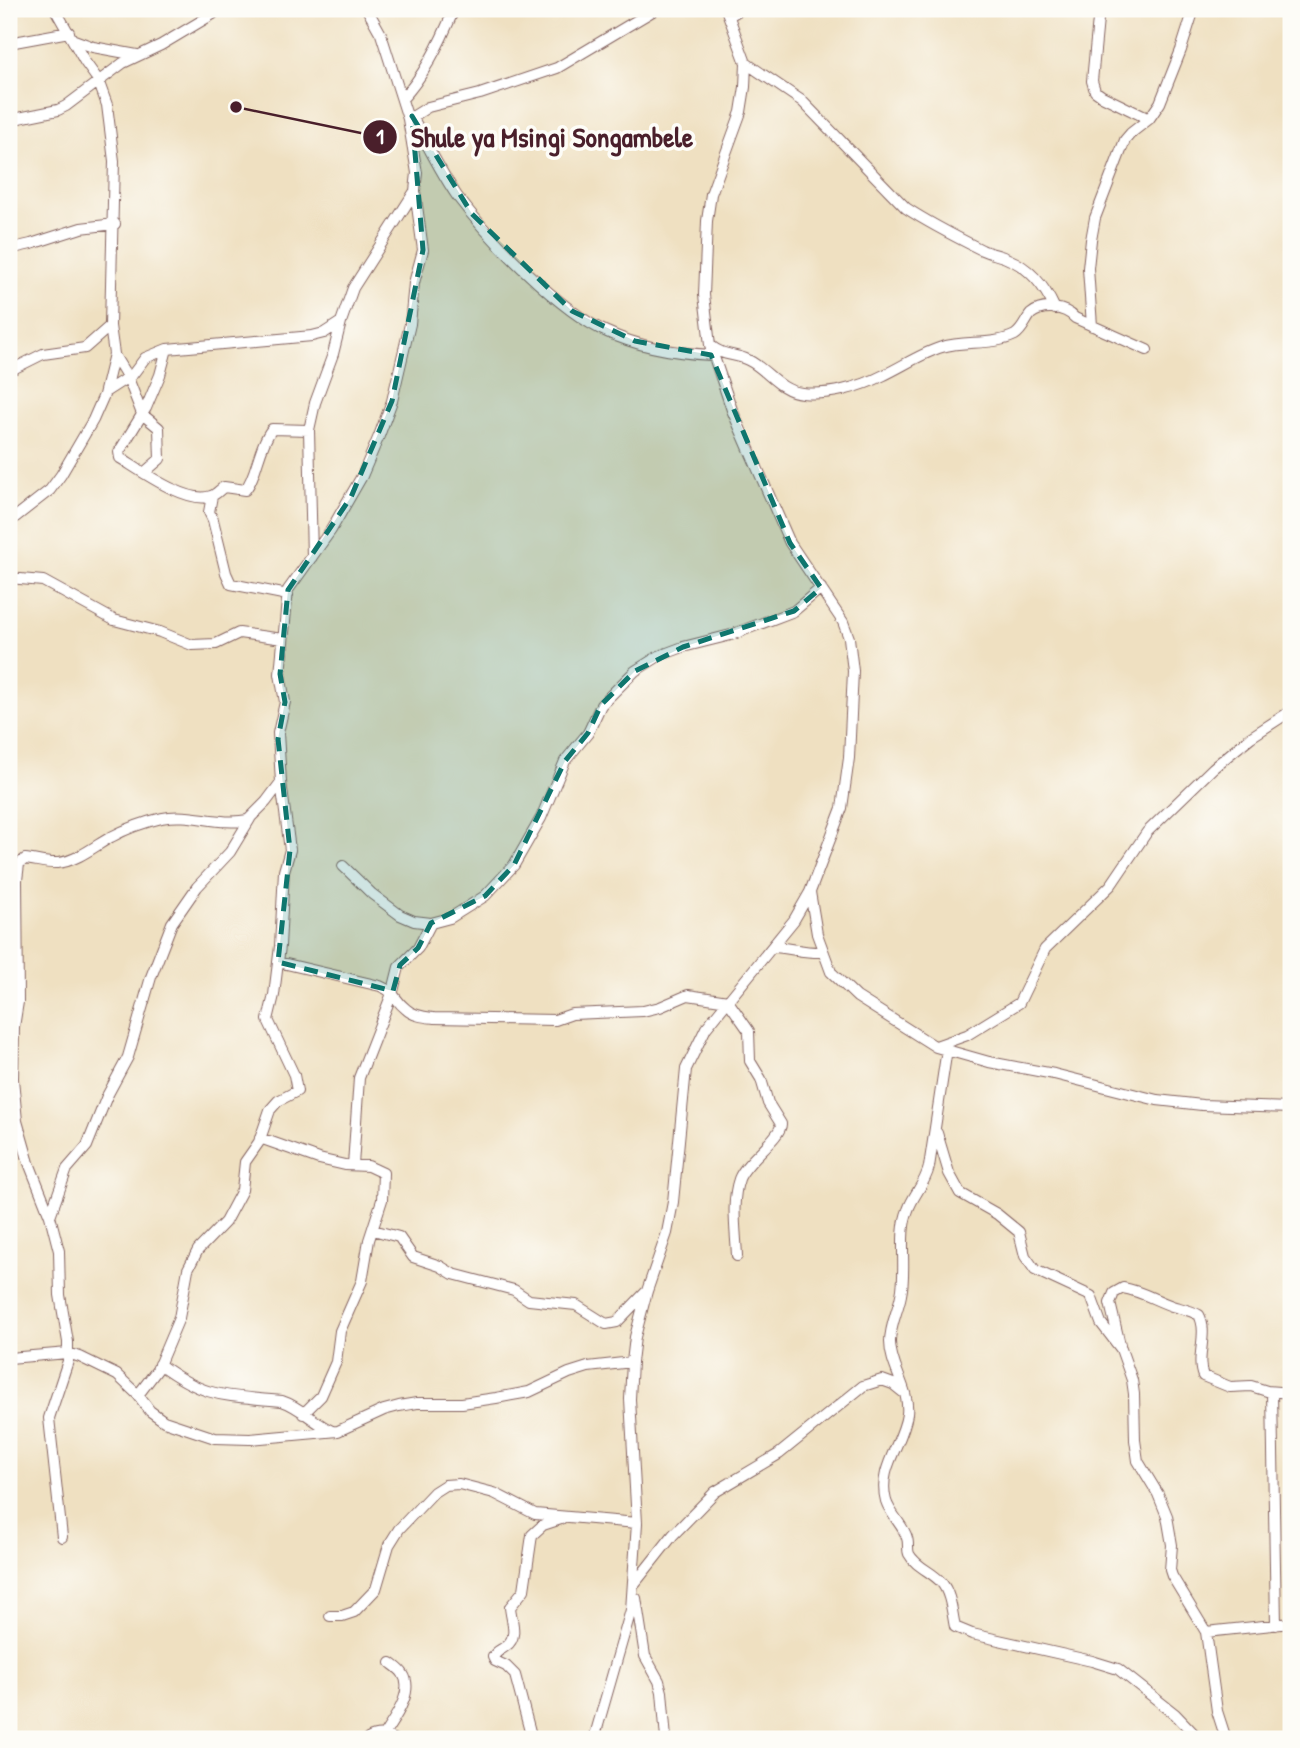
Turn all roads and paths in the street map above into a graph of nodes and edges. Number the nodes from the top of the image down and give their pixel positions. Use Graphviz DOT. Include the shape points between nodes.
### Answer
graph roads {
  1 [pos="55,9"];
  2 [pos="217,9"];
  3 [pos="367,9"];
  4 [pos="454,9"];
  5 [pos="656,9"];
  6 [pos="741,9"];
  7 [pos="1099,9"];
  8 [pos="1194,9"];
  9 [pos="727,12"];
  10 [pos="9,31"];
  11 [pos="72,36"];
  12 [pos="9,41"];
  13 [pos="138,55"];
  14 [pos="746,63"];
  15 [pos="99,80"];
  16 [pos="403,102"];
  17 [pos="428,107"];
  18 [pos="410,118"];
  19 [pos="1149,119"];
  20 [pos="9,120"];
  21 [pos="415,191"];
  22 [pos="115,224"];
  23 [pos="9,248"];
  24 [pos="1055,309"];
  25 [pos="341,322"];
  26 [pos="110,326"];
  27 [pos="1092,326"];
  28 [pos="324,333"];
  29 [pos="337,339"];
  30 [pos="167,349"];
  31 [pos="710,350"];
  32 [pos="1147,350"];
  33 [pos="114,354"];
  34 [pos="9,371"];
  35 [pos="128,378"];
  36 [pos="105,392"];
  37 [pos="142,414"];
  38 [pos="309,430"];
  39 [pos="145,472"];
  40 [pos="212,496"];
  41 [pos="9,522"];
  42 [pos="312,558"];
  43 [pos="9,578"];
  44 [pos="821,588"];
  45 [pos="288,595"];
  46 [pos="283,639"];
  47 [pos="1291,711"];
  48 [pos="281,782"];
  49 [pos="250,819"];
  50 [pos="343,866"];
  51 [pos="810,891"];
  52 [pos="431,923"];
  53 [pos="773,947"];
  54 [pos="823,952"];
  55 [pos="278,962"];
  56 [pos="393,992"];
  57 [pos="728,1001"];
  58 [pos="941,1048"];
  59 [pos="1291,1108"];
  60 [pos="936,1126"];
  61 [pos="260,1138"];
  62 [pos="353,1165"];
  63 [pos="50,1216"];
  64 [pos="373,1230"];
  65 [pos="737,1256"];
  66 [pos="647,1291"];
  67 [pos="1121,1349"];
  68 [pos="68,1353"];
  69 [pos="9,1358"];
  70 [pos="632,1362"];
  71 [pos="159,1364"];
  72 [pos="1272,1392"];
  73 [pos="1291,1393"];
  74 [pos="138,1395"];
  75 [pos="906,1395"];
  76 [pos="303,1414"];
  77 [pos="333,1432"];
  78 [pos="566,1518"];
  79 [pos="637,1523"];
  80 [pos="62,1537"];
  81 [pos="635,1583"];
  82 [pos="330,1616"];
  83 [pos="1291,1623"];
  84 [pos="1276,1625"];
  85 [pos="1206,1632"];
  86 [pos="391,1663"];
  87 [pos="389,1737"];
  88 [pos="368,1739"];
  89 [pos="532,1739"];
  90 [pos="594,1739"];
  91 [pos="666,1739"];
  92 [pos="1199,1739"];
  93 [pos="1226,1739"];
  1 -- 11 [label="street"];
  2 -- 13 [label="street"];
  3 -- 16 [label="street" via="381,34"];
  4 -- 16 [label="street"];
  5 -- 17 [label="street" via="557,68"];
  6 -- 9 [label="street"];
  7 -- 19 [label="street" via="1095,91"];
  8 -- 19 [label="street" via="1160,103"];
  9 -- 14 [label="street"];
  10 -- 12 [label="street"];
  11 -- 12 [label="street"];
  11 -- 13 [label="street" via="93,47"];
  11 -- 15 [label="street"];
  13 -- 15 [label="street"];
  14 -- 24 [label="street" via="802,101 906,208 1019,265 1046,290"];
  14 -- 31 [label="street" via="741,112 711,194 707,221 704,295"];
  15 -- 20 [label="street" via="58,110"];
  15 -- 22 [label="street" via="112,136"];
  16 -- 17 [label="street"];
  16 -- 18 [label="street"];
  17 -- 18 [label="street"];
  18 -- 21 [label="street"];
  18 -- 31 [label="street" via="472,214 572,311 606,332 663,349"];
  19 -- 27 [label="street" via="1125,140 1095,218 1088,268"];
  21 -- 25 [label="street" via="353,288"];
  21 -- 42 [label="street" via="423,250 392,401 351,497"];
  22 -- 23 [label="street" via="81,228"];
  22 -- 26 [label="street"];
  24 -- 27 [label="street"];
  24 -- 31 [label="street" via="1034,312 1015,334 941,348 882,377 822,393 788,390 752,362"];
  25 -- 28 [label="street"];
  25 -- 29 [label="street"];
  26 -- 33 [label="street"];
  26 -- 34 [label="street" via="85,348 43,354"];
  27 -- 32 [label="street"];
  28 -- 29 [label="street"];
  28 -- 30 [label="street"];
  29 -- 38 [label="street"];
  30 -- 35 [label="street" via="145,358"];
  30 -- 37 [label="street"];
  31 -- 44 [label="street" via="790,542"];
  33 -- 35 [label="street"];
  33 -- 36 [label="street"];
  35 -- 36 [label="street"];
  35 -- 37 [label="street"];
  36 -- 41 [label="street" via="50,490"];
  37 -- 39 [label="street" via="159,428 161,441 160,458"];
  37 -- 39 [label="street" via="118,452 120,458"];
  38 -- 40 [label="street" via="272,429 247,488 224,487"];
  38 -- 42 [label="street"];
  39 -- 40 [label="street" via="178,493"];
  40 -- 45 [label="street" via="209,512 231,584"];
  42 -- 45 [label="street"];
  43 -- 46 [label="street" via="43,581 114,620 192,645 216,644 239,633"];
  44 -- 51 [label="street" via="843,622 853,671 842,808"];
  44 -- 52 [label="street" via="794,611 659,656 635,671 601,705 588,733 565,761 541,818 503,878 465,909"];
  45 -- 46 [label="street"];
  46 -- 48 [label="street" via="280,674 285,702 278,739"];
  47 -- 58 [label="street" via="1213,768 1147,831 1111,885 1045,949 1019,1003"];
  48 -- 49 [label="street"];
  48 -- 55 [label="street" via="290,850 284,872"];
  49 -- 63 [label="street" via="230,852 172,923 128,1057 87,1146 67,1169"];
  49 -- 63 [label="street" via="160,818 63,861 25,859 19,864 14,1090 21,1135"];
  50 -- 52 [label="street" via="392,910"];
  51 -- 53 [label="street"];
  51 -- 54 [label="street"];
  52 -- 56 [label="street" via="418,948 400,967"];
  53 -- 54 [label="street"];
  53 -- 57 [label="street"];
  54 -- 58 [label="street" via="831,972 858,997"];
  55 -- 56 [label="street" via="369,982"];
  55 -- 61 [label="street" via="268,1020 297,1091 273,1104"];
  56 -- 57 [label="street" via="406,1009 434,1018 555,1020 572,1014 643,1011 688,995"];
  56 -- 62 [label="street" via="359,1078"];
  57 -- 65 [label="street" via="749,1031 750,1061 781,1124 778,1134 739,1179"];
  57 -- 66 [label="street" via="706,1028 686,1069 673,1202"];
  58 -- 59 [label="street" via="1157,1100"];
  58 -- 60 [label="street"];
  60 -- 67 [label="street" via="949,1173 960,1193 1019,1232 1025,1256 1035,1270 1091,1296 1101,1323"];
  60 -- 75 [label="street" via="927,1176 907,1211 902,1286 891,1330 892,1358"];
  61 -- 62 [label="street"];
  61 -- 71 [label="street" via="244,1161 242,1190 225,1222 198,1250 188,1269 179,1318"];
  62 -- 64 [label="street" via="383,1173 382,1200"];
  63 -- 68 [label="street" via="60,1251"];
  64 -- 66 [label="street" via="399,1237 412,1257 453,1274 514,1290 529,1300 576,1305 606,1324 617,1322"];
  64 -- 76 [label="street" via="362,1281 340,1331 336,1362 321,1395"];
  66 -- 70 [label="street"];
  67 -- 72 [label="street" via="1110,1303 1114,1293 1123,1288 1199,1315 1203,1376 1230,1387"];
  67 -- 85 [label="street" via="1134,1394 1138,1461 1167,1516 1170,1570"];
  68 -- 69 [label="street"];
  68 -- 74 [label="street" via="117,1376"];
  68 -- 80 [label="street" via="49,1418"];
  70 -- 77 [label="street" via="588,1367 529,1392 462,1403 399,1406"];
  70 -- 79 [label="street"];
  71 -- 74 [label="street"];
  71 -- 76 [label="street" via="200,1390 238,1399 282,1401"];
  72 -- 73 [label="street"];
  72 -- 84 [label="street"];
  74 -- 77 [label="street" via="164,1421 215,1438"];
  75 -- 81 [label="street" via="889,1382 863,1386 779,1454 715,1492"];
  75 -- 92 [label="street" via="907,1415 885,1474 886,1502 907,1536 908,1552 942,1583 955,1627 1118,1669"];
  76 -- 77 [label="street"];
  78 -- 79 [label="street"];
  78 -- 82 [label="street" via="535,1514 494,1493 445,1485 399,1529 389,1545 376,1589 354,1612"];
  78 -- 89 [label="street" via="543,1525 532,1535 524,1590 510,1607 513,1637 493,1657 515,1675"];
  79 -- 81 [label="street"];
  81 -- 90 [label="street"];
  81 -- 91 [label="street" via="645,1656 662,1692"];
  83 -- 84 [label="street"];
  84 -- 85 [label="street"];
  85 -- 93 [label="street" via="1217,1711"];
  86 -- 87 [label="street" via="404,1675 407,1688"];
  87 -- 88 [label="street"];
}
